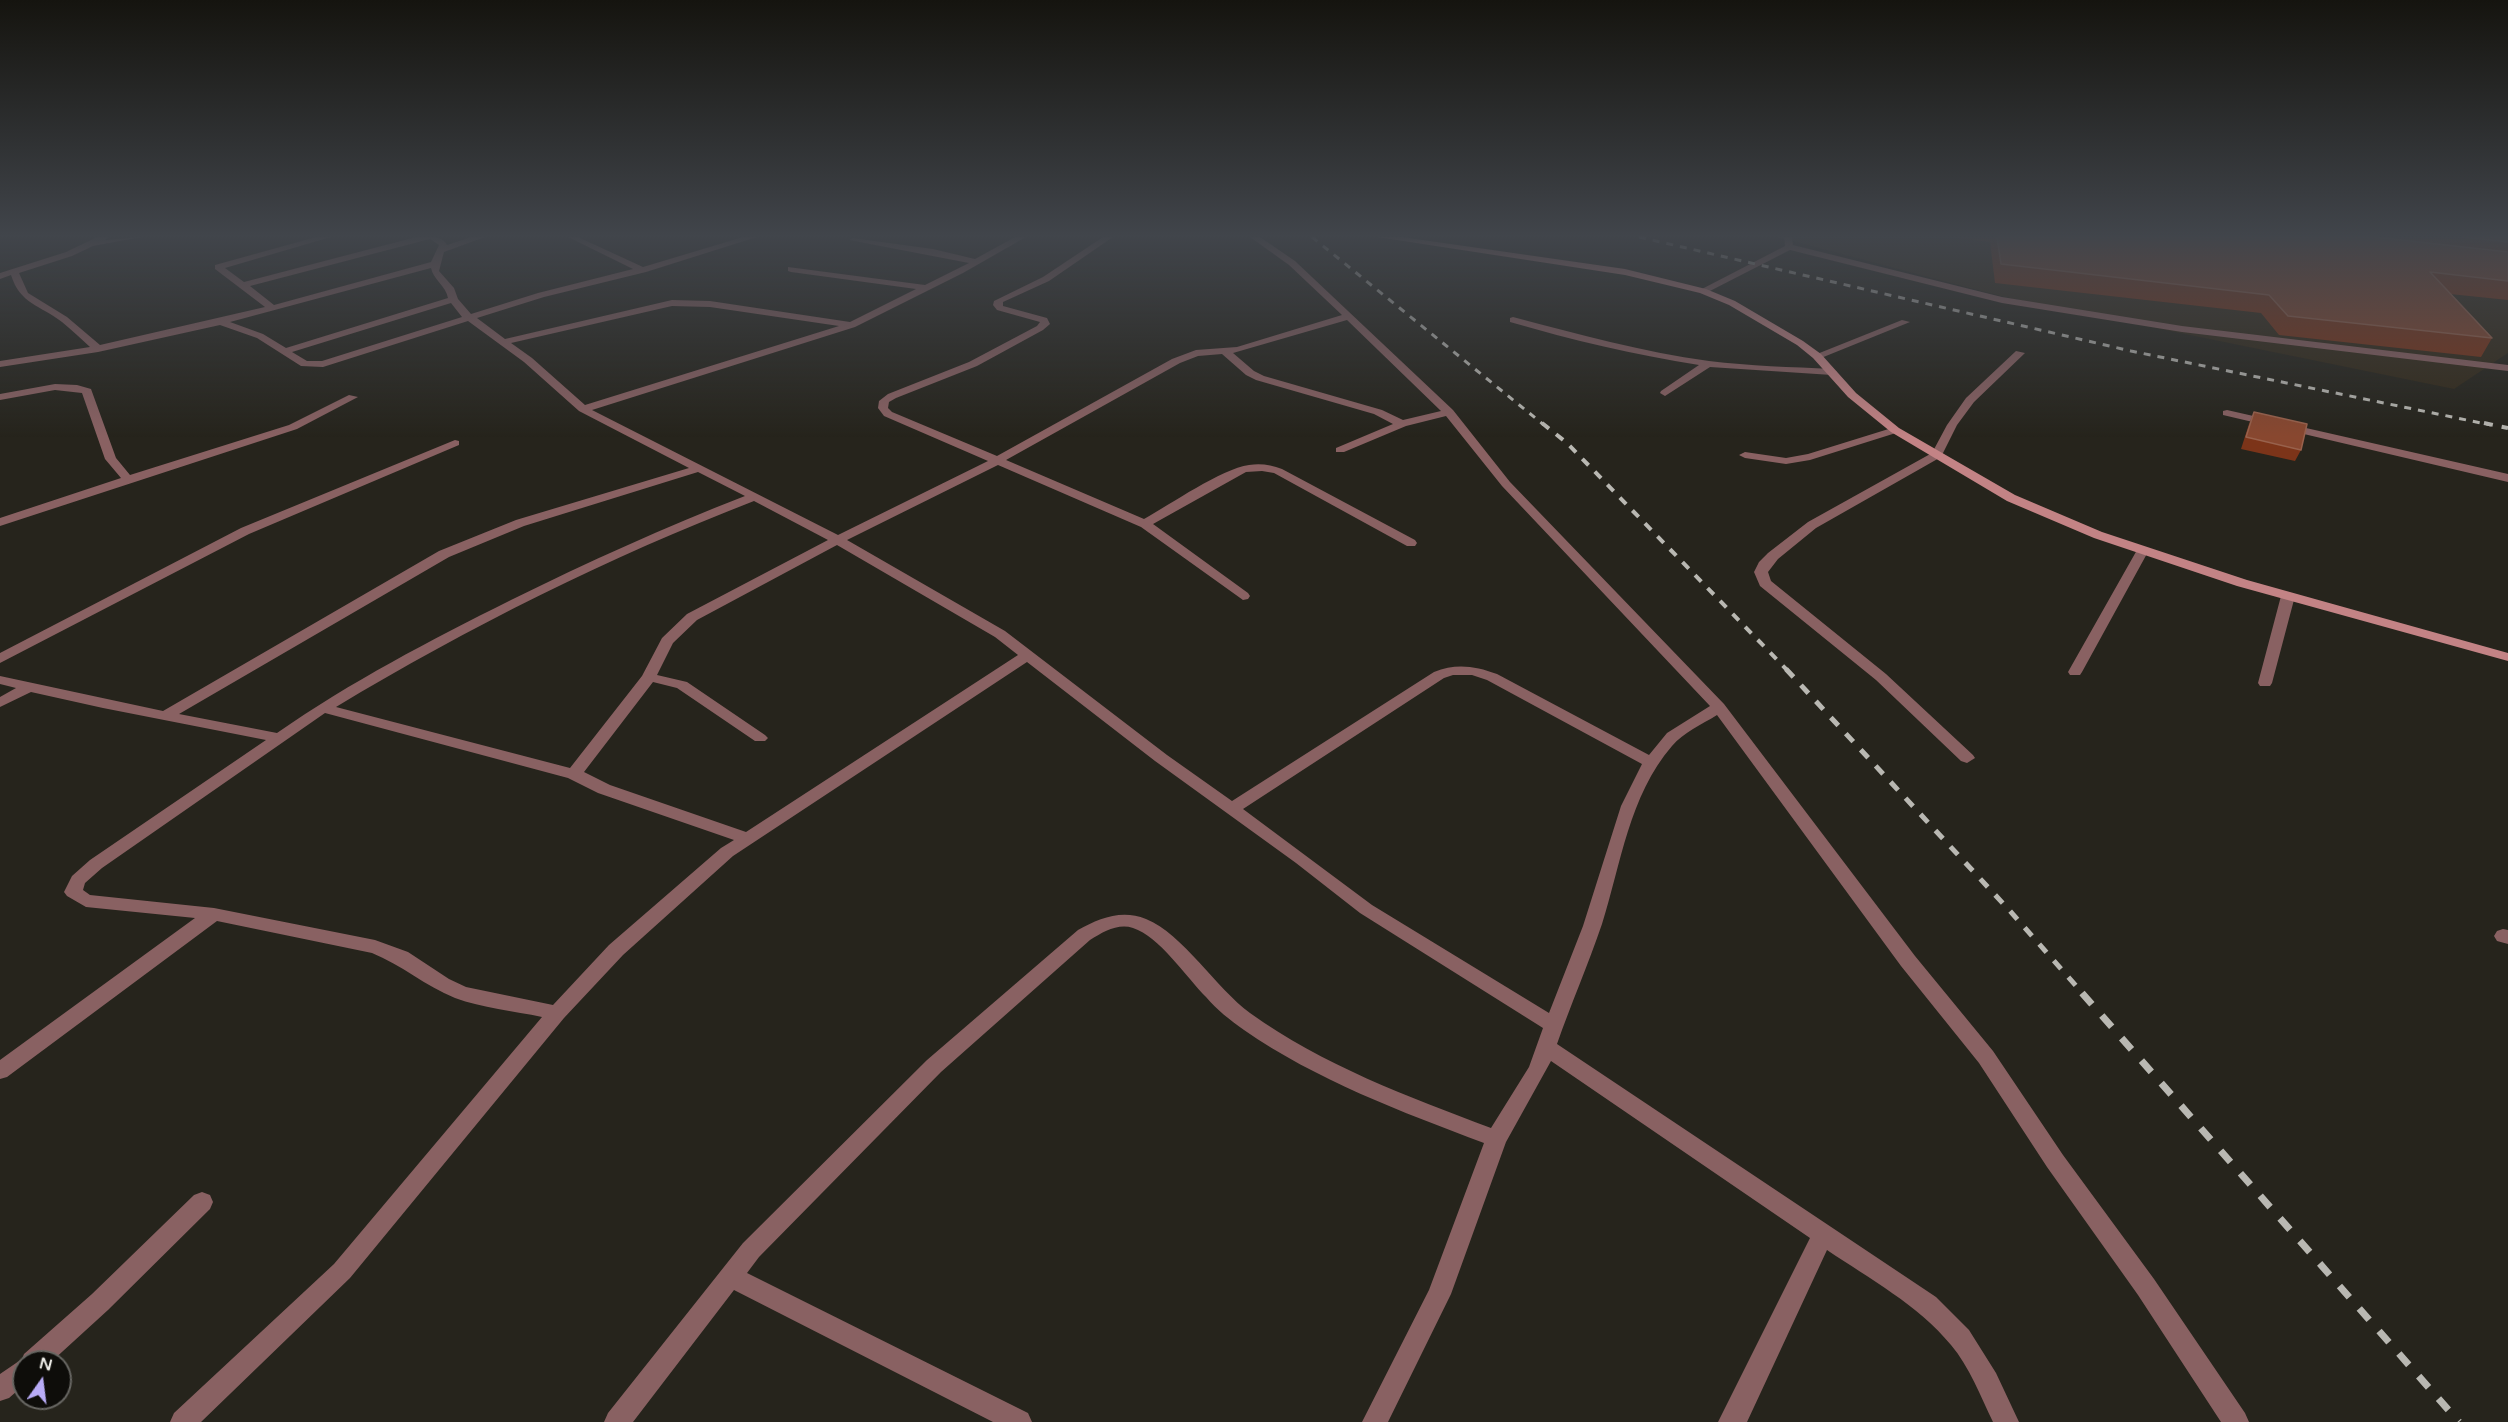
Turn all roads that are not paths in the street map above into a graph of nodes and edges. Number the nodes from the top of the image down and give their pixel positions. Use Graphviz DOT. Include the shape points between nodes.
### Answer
graph roads {
  1 [pos="39,303"];
  2 [pos="266,303"];
  3 [pos="285,303"];
  4 [pos="439,303"];
  5 [pos="456,303"];
  6 [pos="515,303"];
  7 [pos="670,303"];
  8 [pos="686,303"];
  9 [pos="895,303"];
  10 [pos="998,303"];
  11 [pos="1336,303"];
  12 [pos="1733,303"];
  13 [pos="2023,303"];
  14 [pos="271,307"];
  15 [pos="1350,316"];
  16 [pos="470,317"];
  17 [pos="1513,320"];
  18 [pos="219,321"];
  19 [pos="1905,322"];
  20 [pos="852,325"];
  21 [pos="504,342"];
  22 [pos="98,349"];
  23 [pos="285,351"];
  24 [pos="1226,352"];
  25 [pos="2020,352"];
  26 [pos="1818,356"];
  27 [pos="1708,363"];
  28 [pos="0,364"];
  29 [pos="2508,368"];
  30 [pos="1832,372"];
  31 [pos="0,376"];
  32 [pos="1665,393"];
  33 [pos="0,397"];
  34 [pos="353,397"];
  35 [pos="583,409"];
  36 [pos="1449,412"];
  37 [pos="2227,413"];
  38 [pos="1402,424"];
  39 [pos="1895,430"];
  40 [pos="455,443"];
  41 [pos="1340,450"];
  42 [pos="1745,455"];
  43 [pos="1937,455"];
  44 [pos="997,461"];
  45 [pos="701,468"];
  46 [pos="2508,478"];
  47 [pos="128,479"];
  48 [pos="756,496"];
  49 [pos="0,522"];
  50 [pos="1145,525"];
  51 [pos="837,540"];
  52 [pos="1411,543"];
  53 [pos="2143,550"];
  54 [pos="1243,596"];
  55 [pos="2288,596"];
  56 [pos="1027,655"];
  57 [pos="2508,657"];
  58 [pos="0,659"];
  59 [pos="2075,672"];
  60 [pos="649,677"];
  61 [pos="0,680"];
  62 [pos="2265,683"];
  63 [pos="31,686"];
  64 [pos="0,703"];
  65 [pos="1719,707"];
  66 [pos="323,708"];
  67 [pos="165,716"];
  68 [pos="279,738"];
  69 [pos="760,738"];
  70 [pos="1967,758"];
  71 [pos="1652,762"];
  72 [pos="574,774"];
  73 [pos="1232,809"];
  74 [pos="747,838"];
  75 [pos="214,914"];
  76 [pos="557,1013"];
  77 [pos="1554,1025"];
  78 [pos="1547,1047"];
  79 [pos="0,1071"];
  80 [pos="1496,1138"];
  81 [pos="201,1202"];
  82 [pos="1824,1233"];
  83 [pos="729,1276"];
  84 [pos="46,1350"];
  85 [pos="12,1380"];
  86 [pos="0,1389"];
  87 [pos="183,1422"];
  88 [pos="617,1422"];
  89 [pos="1019,1422"];
  90 [pos="1375,1422"];
  91 [pos="1731,1422"];
  92 [pos="2006,1422"];
  93 [pos="2236,1422"];
  1 -- 22 [label="street" via="64,319"];
  2 -- 14 [label="street"];
  3 -- 14 [label="street"];
  4 -- 23 [label="street"];
  5 -- 16 [label="street"];
  6 -- 16 [label="street"];
  7 -- 21 [label="street"];
  8 -- 20 [label="street"];
  9 -- 20 [label="street"];
  10 -- 44 [label="street" via="1000,308 1045,324 982,360 892,396 884,401 883,408 888,414"];
  11 -- 15 [label="street"];
  12 -- 26 [label="street"];
  13 -- 29 [label="street" via="2182,329"];
  14 -- 18 [label="street"];
  15 -- 24 [label="street"];
  15 -- 36 [label="street"];
  16 -- 21 [label="street"];
  16 -- 23 [label="street" via="322,364 305,364"];
  17 -- 27 [label="street" via="1623,349"];
  18 -- 22 [label="street"];
  18 -- 23 [label="street" via="260,336"];
  19 -- 26 [label="street"];
  20 -- 35 [label="street"];
  21 -- 35 [label="street"];
  22 -- 28 [label="street"];
  24 -- 38 [label="street" via="1260,378 1378,412"];
  24 -- 44 [label="street" via="1196,352 1176,360"];
  25 -- 43 [label="street" via="1970,400"];
  26 -- 30 [label="street"];
  27 -- 30 [label="street"];
  27 -- 32 [label="street"];
  28 -- 31 [label="street"];
  30 -- 39 [label="street" via="1852,395"];
  33 -- 47 [label="street" via="63,387 87,391 111,459"];
  34 -- 47 [label="street" via="292,427"];
  35 -- 45 [label="street"];
  36 -- 38 [label="street"];
  36 -- 65 [label="street" via="1506,484"];
  37 -- 46 [label="street"];
  38 -- 41 [label="street"];
  39 -- 42 [label="street" via="1786,461"];
  39 -- 43 [label="street"];
  40 -- 58 [label="street" via="245,531"];
  43 -- 53 [label="street" via="2011,498"];
  43 -- 70 [label="street" via="1812,525 1773,556 1761,572 1765,583 1881,677"];
  44 -- 50 [label="street"];
  44 -- 51 [label="street"];
  45 -- 48 [label="street"];
  45 -- 67 [label="street" via="520,523 444,554"];
  47 -- 49 [label="street"];
  48 -- 51 [label="street"];
  48 -- 66 [label="street" via="673,528 483,618"];
  50 -- 52 [label="street" via="1236,472 1265,467"];
  50 -- 54 [label="street"];
  51 -- 56 [label="street" via="993,630"];
  51 -- 60 [label="street" via="692,617 667,641"];
  53 -- 55 [label="street"];
  53 -- 59 [label="street"];
  55 -- 57 [label="street"];
  55 -- 62 [label="street"];
  56 -- 73 [label="street"];
  56 -- 74 [label="street"];
  60 -- 69 [label="street" via="682,685"];
  60 -- 72 [label="street"];
  61 -- 63 [label="street"];
  63 -- 64 [label="street"];
  63 -- 67 [label="street"];
  65 -- 71 [label="street" via="1705,718 1691,722 1668,741"];
  65 -- 93 [label="street" via="1908,961 1986,1057"];
  66 -- 68 [label="street"];
  66 -- 72 [label="street"];
  67 -- 68 [label="street"];
  68 -- 75 [label="street" via="96,864 78,880 73,892 86,901"];
  71 -- 73 [label="street" via="1492,677 1477,671 1448,670"];
  71 -- 77 [label="street" via="1627,810 1592,926"];
  72 -- 74 [label="street" via="604,789"];
  73 -- 77 [label="street" via="1366,909"];
  74 -- 76 [label="street" via="616,950"];
  75 -- 76 [label="street" via="375,947 401,957 462,993"];
  75 -- 79 [label="street"];
  76 -- 87 [label="street" via="342,1271"];
  77 -- 78 [label="street"];
  78 -- 80 [label="street"];
  78 -- 82 [label="street"];
  80 -- 83 [label="street" via="1350,1080 1264,1033 1217,996 1155,932 1140,923 1119,919 1084,935 934,1066 791,1208"];
  80 -- 90 [label="street" via="1439,1294"];
  81 -- 84 [label="street"];
  82 -- 91 [label="street"];
  82 -- 92 [label="street" via="1928,1305 1961,1338"];
  83 -- 88 [label="street"];
  83 -- 89 [label="street"];
  85 -- 86 [label="street"];
}
